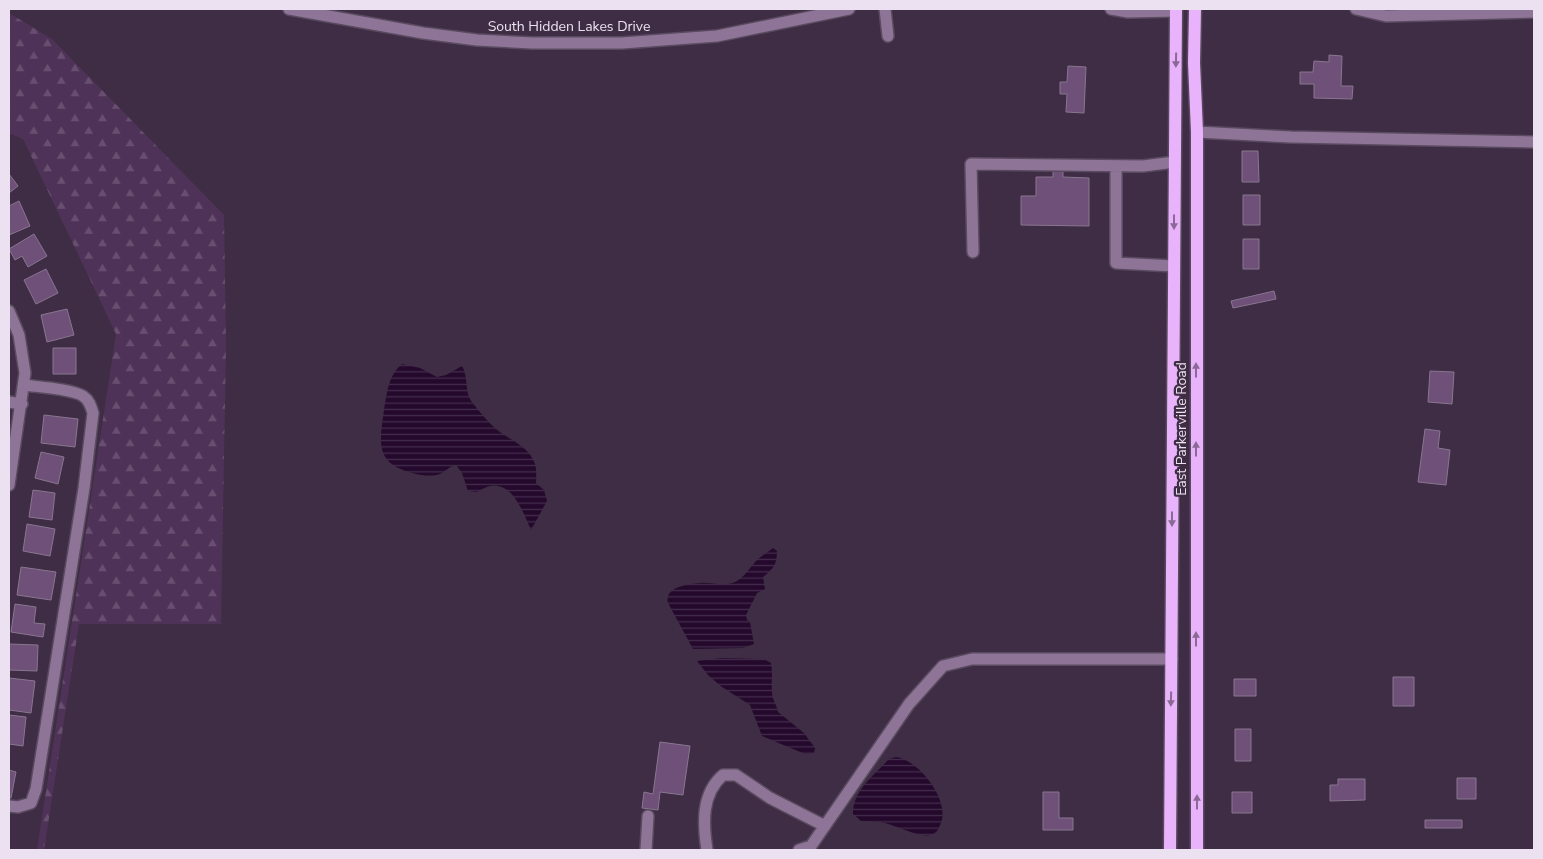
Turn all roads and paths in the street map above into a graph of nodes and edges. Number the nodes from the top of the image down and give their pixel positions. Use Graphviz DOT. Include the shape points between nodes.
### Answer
graph roads {
  1 [pos="289,9"];
  2 [pos="849,9"];
  3 [pos="885,9"];
  4 [pos="1111,9"];
  5 [pos="1197,9"];
  6 [pos="1356,9"];
  7 [pos="1176,10"];
  8 [pos="1534,12"];
  9 [pos="888,36"];
  10 [pos="1196,132"];
  11 [pos="1534,142"];
  12 [pos="1196,161"];
  13 [pos="1175,162"];
  14 [pos="1116,166"];
  15 [pos="973,252"];
  16 [pos="1174,266"];
  17 [pos="9,311"];
  18 [pos="24,385"];
  19 [pos="9,402"];
  20 [pos="22,404"];
  21 [pos="1173,418"];
  22 [pos="1196,419"];
  23 [pos="9,485"];
  24 [pos="1172,659"];
  25 [pos="9,806"];
  26 [pos="648,816"];
  27 [pos="825,826"];
  28 [pos="646,850"];
  29 [pos="707,850"];
  30 [pos="799,850"];
  31 [pos="1170,850"];
  32 [pos="1197,850"];
  1 -- 2 [label="street, South Hidden Lakes Drive" via="478,40 622,44 718,36"];
  3 -- 9 [label="street"];
  4 -- 7 [label="street" via="1128,12"];
  5 -- 7 [label="main road"];
  5 -- 10 [label="main road, East Parkerville Road" via="1194,63"];
  6 -- 8 [label="street" via="1386,16"];
  7 -- 13 [label="main road, East Parkerville Road, one-way"];
  10 -- 11 [label="street"];
  10 -- 12 [label="main road, East Parkerville Road"];
  12 -- 13 [label="main road"];
  22 -- 12 [label="main road, East Parkerville Road, one-way"];
  13 -- 14 [label="street"];
  13 -- 16 [label="main road, East Parkerville Road, one-way"];
  14 -- 15 [label="street" via="971,164"];
  14 -- 16 [label="street" via="1116,263"];
  16 -- 21 [label="main road, East Parkerville Road"];
  17 -- 18 [label="street" via="19,335"];
  18 -- 20 [label="street"];
  18 -- 25 [label="street" via="82,395 90,403 93,413 36,789 32,803"];
  19 -- 20 [label="street"];
  20 -- 23 [label="street"];
  21 -- 22 [label="main road"];
  21 -- 24 [label="main road, East Parkerville Road, one-way"];
  32 -- 22 [label="main road, East Parkerville Road, one-way"];
  24 -- 27 [label="street" via="972,659 943,666 909,704"];
  24 -- 31 [label="main road, East Parkerville Road, one-way"];
  26 -- 28 [label="street"];
  27 -- 29 [label="street" via="770,798 736,775 724,775 715,782 705,806"];
  27 -- 30 [label="street" via="811,846"];
}
